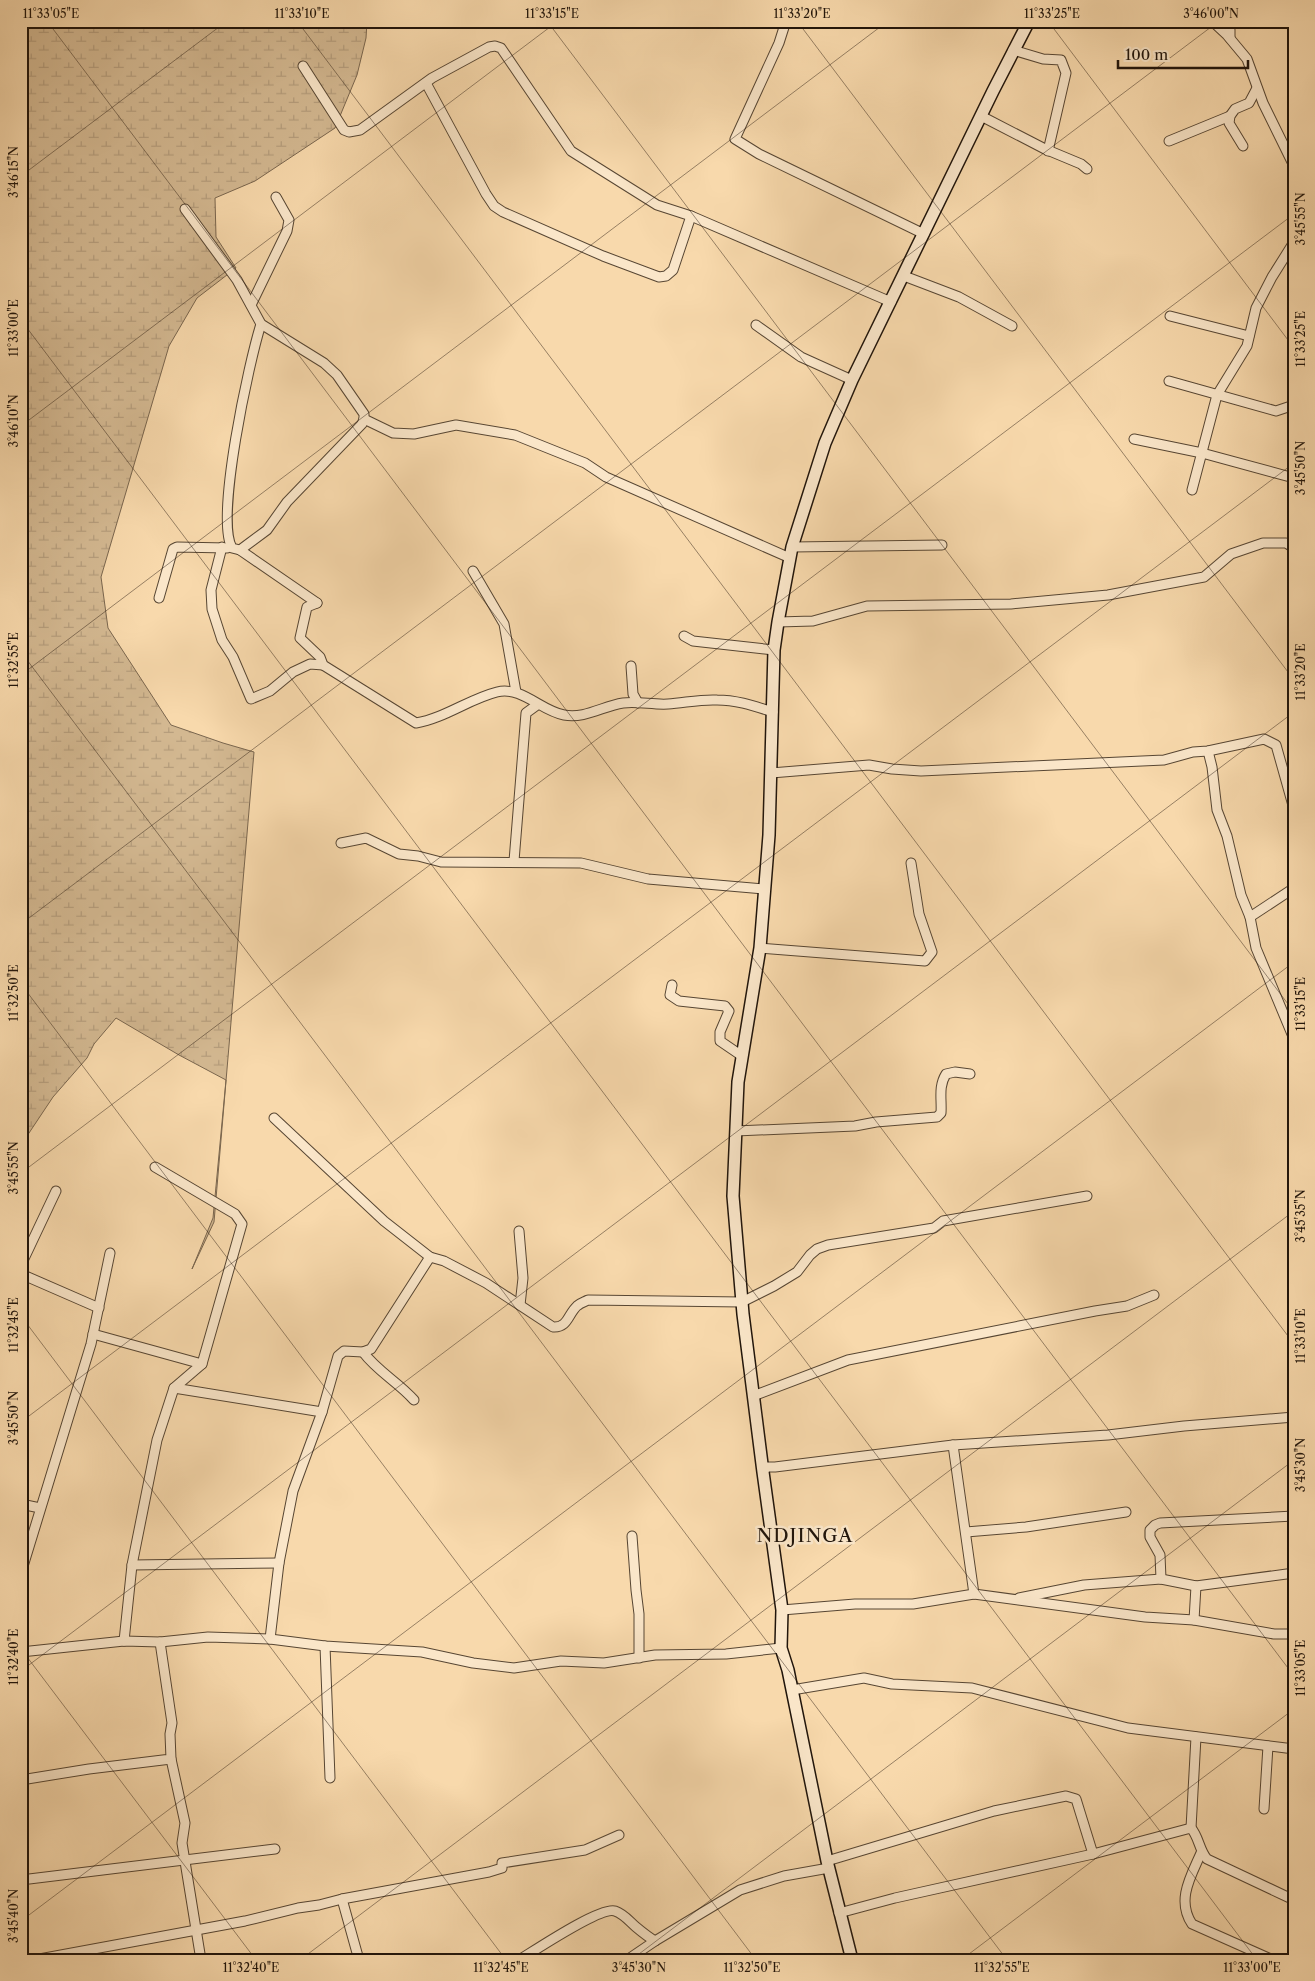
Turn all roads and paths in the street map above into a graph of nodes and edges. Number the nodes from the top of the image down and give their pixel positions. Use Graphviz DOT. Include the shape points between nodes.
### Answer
graph roads {
  1 [pos="786,21"];
  2 [pos="1029,21"];
  3 [pos="1212,21"];
  4 [pos="1228,21"];
  5 [pos="1230,38"];
  6 [pos="1013,50"];
  7 [pos="304,66"];
  8 [pos="426,83"];
  9 [pos="1258,88"];
  10 [pos="981,116"];
  11 [pos="1230,116"];
  12 [pos="1169,141"];
  13 [pos="1243,146"];
  14 [pos="1048,151"];
  15 [pos="1294,166"];
  16 [pos="1087,169"];
  17 [pos="276,196"];
  18 [pos="185,209"];
  19 [pos="691,216"];
  20 [pos="924,234"];
  21 [pos="1294,242"];
  22 [pos="904,276"];
  23 [pos="891,302"];
  24 [pos="251,305"];
  25 [pos="1170,316"];
  26 [pos="261,324"];
  27 [pos="756,325"];
  28 [pos="1012,326"];
  29 [pos="1249,336"];
  30 [pos="852,380"];
  31 [pos="1169,381"];
  32 [pos="1218,395"];
  33 [pos="1294,405"];
  34 [pos="364,419"];
  35 [pos="1134,439"];
  36 [pos="1202,454"];
  37 [pos="1294,478"];
  38 [pos="1192,490"];
  39 [pos="942,545"];
  40 [pos="1294,548"];
  41 [pos="231,549"];
  42 [pos="791,553"];
  43 [pos="473,572"];
  44 [pos="159,598"];
  45 [pos="778,622"];
  46 [pos="684,636"];
  47 [pos="774,650"];
  48 [pos="323,665"];
  49 [pos="631,666"];
  50 [pos="516,692"];
  51 [pos="638,702"];
  52 [pos="538,705"];
  53 [pos="773,712"];
  54 [pos="1208,751"];
  55 [pos="771,773"];
  56 [pos="1294,809"];
  57 [pos="341,843"];
  58 [pos="514,861"];
  59 [pos="911,864"];
  60 [pos="1294,888"];
  61 [pos="764,889"];
  62 [pos="1250,917"];
  63 [pos="760,948"];
  64 [pos="672,985"];
  65 [pos="1294,1039"];
  66 [pos="742,1056"];
  67 [pos="970,1074"];
  68 [pos="274,1118"];
  69 [pos="736,1131"];
  70 [pos="155,1167"];
  71 [pos="56,1191"];
  72 [pos="1087,1196"];
  73 [pos="519,1231"];
  74 [pos="110,1253"];
  75 [pos="430,1258"];
  76 [pos="21,1265"];
  77 [pos="21,1274"];
  78 [pos="1154,1296"];
  79 [pos="742,1302"];
  80 [pos="520,1305"];
  81 [pos="99,1308"];
  82 [pos="93,1334"];
  83 [pos="363,1352"];
  84 [pos="202,1364"];
  85 [pos="174,1388"];
  86 [pos="753,1396"];
  87 [pos="414,1400"];
  88 [pos="322,1412"];
  89 [pos="1294,1417"];
  90 [pos="953,1445"];
  91 [pos="763,1471"];
  92 [pos="21,1504"];
  93 [pos="40,1508"];
  94 [pos="1126,1512"];
  95 [pos="1294,1516"];
  96 [pos="966,1532"];
  97 [pos="632,1536"];
  98 [pos="279,1563"];
  99 [pos="132,1566"];
  100 [pos="21,1573"];
  101 [pos="1294,1573"];
  102 [pos="1161,1579"];
  103 [pos="1196,1586"];
  104 [pos="974,1594"];
  105 [pos="1013,1600"];
  106 [pos="782,1610"];
  107 [pos="1194,1620"];
  108 [pos="1294,1634"];
  109 [pos="270,1639"];
  110 [pos="124,1641"];
  111 [pos="160,1642"];
  112 [pos="325,1646"];
  113 [pos="781,1648"];
  114 [pos="21,1652"];
  115 [pos="639,1658"];
  116 [pos="792,1690"];
  117 [pos="1196,1737"];
  118 [pos="1268,1746"];
  119 [pos="1294,1750"];
  120 [pos="171,1759"];
  121 [pos="330,1778"];
  122 [pos="21,1780"];
  123 [pos="1264,1809"];
  124 [pos="1191,1828"];
  125 [pos="619,1835"];
  126 [pos="275,1849"];
  127 [pos="1201,1853"];
  128 [pos="1094,1854"];
  129 [pos="185,1861"];
  130 [pos="828,1865"];
  131 [pos="21,1880"];
  132 [pos="342,1899"];
  133 [pos="1294,1900"];
  134 [pos="839,1913"];
  135 [pos="197,1929"];
  136 [pos="655,1941"];
  137 [pos="34,1960"];
  138 [pos="201,1960"];
  139 [pos="359,1960"];
  140 [pos="519,1960"];
  141 [pos="628,1960"];
  142 [pos="852,1960"];
  143 [pos="1273,1960"];
  1 -- 20 [label="street" via="735,139 759,154"];
  2 -- 6 [label="street"];
  3 -- 5 [label="street"];
  4 -- 5 [label="street"];
  5 -- 9 [label="street" via="1247,59"];
  6 -- 10 [label="street"];
  6 -- 14 [label="street" via="1043,59 1061,60 1066,74"];
  7 -- 8 [label="street" via="344,130 349,132 360,130"];
  8 -- 19 [label="street" via="490,48 501,48 571,151 657,205"];
  8 -- 19 [label="street" via="486,194 503,212 602,256 659,277 673,270"];
  9 -- 11 [label="street" via="1249,103 1235,109"];
  9 -- 15 [label="street"];
  10 -- 14 [label="street"];
  10 -- 20 [label="street"];
  11 -- 12 [label="street"];
  11 -- 13 [label="street" via="1229,124"];
  14 -- 16 [label="street"];
  17 -- 24 [label="street" via="289,220 287,231"];
  18 -- 24 [label="street" via="237,280"];
  19 -- 23 [label="street"];
  20 -- 22 [label="street"];
  21 -- 29 [label="street" via="1256,308"];
  22 -- 23 [label="street"];
  22 -- 28 [label="street" via="959,297"];
  23 -- 30 [label="street"];
  24 -- 26 [label="street"];
  25 -- 29 [label="street"];
  26 -- 34 [label="street" via="324,362 337,375 364,414"];
  26 -- 41 [label="street" via="235,441 226,522"];
  27 -- 30 [label="street" via="801,357"];
  29 -- 32 [label="street" via="1247,346"];
  30 -- 42 [label="street" via="825,443"];
  31 -- 32 [label="street"];
  32 -- 33 [label="street" via="1276,411"];
  32 -- 36 [label="street"];
  34 -- 41 [label="street" via="286,502 267,530"];
  34 -- 42 [label="street" via="392,432 414,434 456,425 515,436"];
  35 -- 36 [label="street"];
  36 -- 37 [label="street"];
  36 -- 38 [label="street"];
  39 -- 42 [label="street"];
  40 -- 45 [label="street" via="1286,543 1263,542 1231,554 1204,577 1108,595 1011,604 867,606 814,621"];
  41 -- 44 [label="street" via="173,549"];
  41 -- 48 [label="street" via="317,603 307,606 300,638 320,657"];
  41 -- 48 [label="street" via="211,590 212,609 222,640 251,699 270,691 293,672 310,664"];
  42 -- 45 [label="street"];
  43 -- 50 [label="street" via="504,624"];
  45 -- 47 [label="street"];
  46 -- 47 [label="street" via="693,641"];
  47 -- 53 [label="street"];
  48 -- 50 [label="street" via="416,723 499,692"];
  49 -- 51 [label="street" via="633,694"];
  50 -- 52 [label="street"];
  51 -- 52 [label="street" via="564,715"];
  51 -- 53 [label="street" via="667,704 717,700 743,703"];
  52 -- 58 [label="street" via="526,713"];
  53 -- 55 [label="street"];
  54 -- 55 [label="street" via="1164,760 921,771 869,765"];
  54 -- 56 [label="street" via="1264,739 1271,741 1279,753"];
  54 -- 62 [label="street" via="1217,810"];
  55 -- 61 [label="street"];
  57 -- 58 [label="street" via="366,838 399,854 441,862"];
  58 -- 61 [label="street" via="581,863 648,879"];
  59 -- 63 [label="street" via="919,914 932,952 926,961"];
  60 -- 62 [label="street"];
  61 -- 63 [label="street"];
  62 -- 65 [label="street" via="1256,948"];
  63 -- 66 [label="street"];
  64 -- 66 [label="street" via="670,995 678,1001 725,1006 729,1011 720,1032 720,1041"];
  66 -- 69 [label="street"];
  67 -- 69 [label="street" via="946,1074 940,1087 941,1114 937,1117 855,1126"];
  68 -- 75 [label="street" via="384,1221"];
  69 -- 79 [label="street" via="733,1196"];
  70 -- 84 [label="street" via="235,1214 242,1224"];
  71 -- 76 [label="street"];
  72 -- 79 [label="street" via="942,1221 934,1228 828,1245 810,1255 797,1272"];
  73 -- 80 [label="street" via="523,1278"];
  74 -- 81 [label="street"];
  75 -- 80 [label="street" via="486,1283"];
  75 -- 83 [label="street" via="376,1343"];
  77 -- 81 [label="street"];
  78 -- 86 [label="street" via="1127,1306 848,1360"];
  79 -- 80 [label="street" via="588,1300 578,1304 564,1325 559,1327 553,1327"];
  79 -- 86 [label="street"];
  81 -- 82 [label="street"];
  82 -- 84 [label="street"];
  82 -- 93 [label="street"];
  83 -- 87 [label="street" via="371,1363 403,1387"];
  83 -- 88 [label="street" via="344,1351 338,1356"];
  84 -- 85 [label="street"];
  85 -- 88 [label="street"];
  85 -- 99 [label="street" via="157,1440"];
  86 -- 91 [label="street"];
  88 -- 98 [label="street" via="293,1490"];
  89 -- 90 [label="street" via="1108,1435"];
  90 -- 91 [label="street" via="767,1466"];
  90 -- 96 [label="street"];
  91 -- 106 [label="street"];
  92 -- 93 [label="street"];
  93 -- 100 [label="street"];
  94 -- 96 [label="street"];
  95 -- 102 [label="street" via="1155,1525 1150,1530 1150,1537 1160,1555"];
  96 -- 104 [label="street"];
  97 -- 115 [label="street" via="639,1614"];
  98 -- 99 [label="street"];
  98 -- 109 [label="street"];
  99 -- 110 [label="street"];
  101 -- 103 [label="street"];
  102 -- 103 [label="street"];
  102 -- 105 [label="street" via="1084,1585"];
  103 -- 107 [label="street"];
  104 -- 105 [label="street"];
  104 -- 106 [label="street" via="913,1604 855,1604"];
  105 -- 107 [label="street"];
  106 -- 113 [label="street"];
  107 -- 108 [label="street" via="1274,1634"];
  109 -- 111 [label="street" via="208,1637"];
  109 -- 112 [label="street"];
  110 -- 111 [label="street"];
  110 -- 114 [label="street"];
  111 -- 120 [label="street" via="172,1723"];
  112 -- 115 [label="street" via="422,1652 514,1668 547,1662 604,1663"];
  112 -- 121 [label="street"];
  113 -- 115 [label="street"];
  113 -- 116 [label="street"];
  116 -- 117 [label="street" via="864,1678 892,1684 972,1688 1128,1728"];
  116 -- 130 [label="street"];
  117 -- 118 [label="street"];
  117 -- 124 [label="street"];
  118 -- 119 [label="street"];
  118 -- 123 [label="street"];
  120 -- 122 [label="street"];
  120 -- 129 [label="street" via="185,1823 182,1843"];
  124 -- 127 [label="street" via="1196,1833"];
  124 -- 128 [label="street"];
  125 -- 132 [label="street" via="585,1850 502,1863 502,1868 489,1872"];
  126 -- 129 [label="street"];
  127 -- 133 [label="street"];
  127 -- 143 [label="street" via="1186,1888 1184,1909 1192,1924"];
  128 -- 130 [label="street" via="1076,1799 1066,1796 994,1811"];
  128 -- 134 [label="street"];
  129 -- 131 [label="street"];
  129 -- 135 [label="street"];
  130 -- 134 [label="street"];
  130 -- 136 [label="street" via="740,1890"];
  132 -- 135 [label="street"];
  132 -- 139 [label="street"];
  134 -- 142 [label="street"];
  135 -- 137 [label="street"];
  135 -- 138 [label="street"];
  136 -- 140 [label="street" via="622,1913 604,1911"];
  136 -- 141 [label="street"];
}
